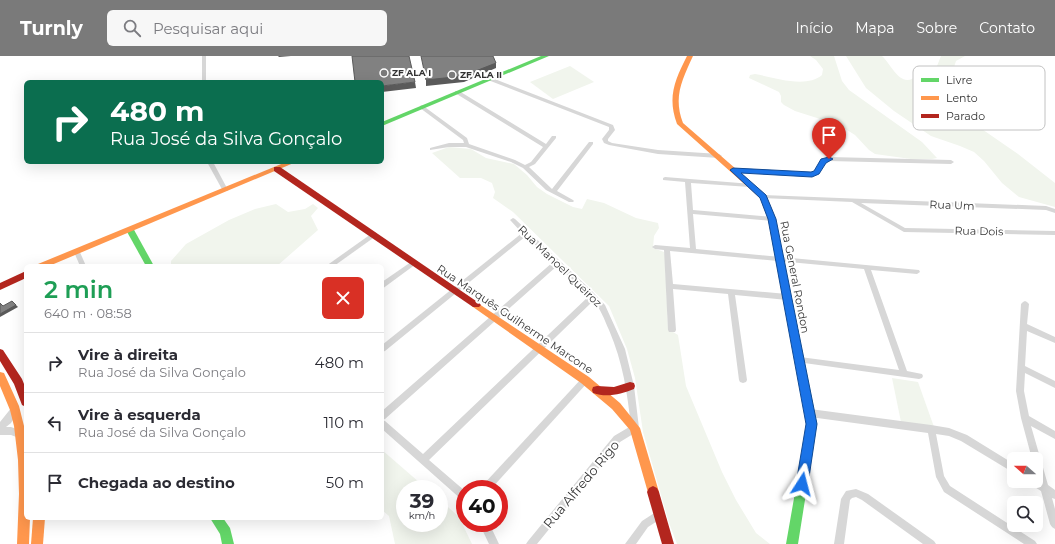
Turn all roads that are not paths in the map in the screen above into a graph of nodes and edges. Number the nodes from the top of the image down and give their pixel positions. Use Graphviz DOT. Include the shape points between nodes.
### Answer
graph roads {
  1 [pos="204,56"];
  2 [pos="546,56"];
  3 [pos="690,56"];
  4 [pos="527,60"];
  5 [pos="490,79"];
  6 [pos="204,80"];
  7 [pos="457,92"];
  8 [pos="422,107"];
  9 [pos="384,123"];
  10 [pos="554,137"];
  11 [pos="591,143"];
  12 [pos="468,145"];
  13 [pos="546,146"];
  14 [pos="432,149"];
  15 [pos="719,156"];
  16 [pos="951,162"];
  17 [pos="211,164"];
  18 [pos="288,164"];
  19 [pos="525,167"];
  20 [pos="277,169"];
  21 [pos="733,170"];
  22 [pos="665,179"];
  23 [pos="688,181"];
  24 [pos="750,185"];
  25 [pos="225,190"];
  26 [pos="554,192"];
  27 [pos="763,197"];
  28 [pos="571,200"];
  29 [pos="853,201"];
  30 [pos="1053,210"];
  31 [pos="690,212"];
  32 [pos="772,219"];
  33 [pos="513,220"];
  34 [pos="130,230"];
  35 [pos="1055,233"];
  36 [pos="526,234"];
  37 [pos="374,236"];
  38 [pos="655,247"];
  39 [pos="667,248"];
  40 [pos="693,250"];
  41 [pos="77,252"];
  42 [pos="779,259"];
  43 [pos="557,262"];
  44 [pos="47,264"];
  45 [pos="82,264"];
  46 [pos="149,264"];
  47 [pos="332,264"];
  48 [pos="413,264"];
  49 [pos="867,267"];
  50 [pos="917,272"];
  51 [pos="24,274"];
  52 [pos="24,274"];
  53 [pos="0,284"];
  54 [pos="384,285"];
  55 [pos="669,286"];
  56 [pos="0,287"];
  57 [pos="454,291"];
  58 [pos="731,292"];
  59 [pos="593,296"];
  60 [pos="787,297"];
  61 [pos="1025,304"];
  62 [pos="494,318"];
  63 [pos="1024,326"];
  64 [pos="672,330"];
  65 [pos="1055,340"];
  66 [pos="384,347"];
  67 [pos="539,349"];
  68 [pos="0,352"];
  69 [pos="800,360"];
  70 [pos="1021,367"];
  71 [pos="904,374"];
  72 [pos="0,376"];
  73 [pos="919,376"];
  74 [pos="585,380"];
  75 [pos="743,380"];
  76 [pos="1055,385"];
  77 [pos="630,386"];
  78 [pos="596,390"];
  79 [pos="24,397"];
  80 [pos="15,410"];
  81 [pos="810,413"];
  82 [pos="384,414"];
  83 [pos="1025,418"];
  84 [pos="384,426"];
  85 [pos="0,428"];
  86 [pos="634,428"];
  87 [pos="931,429"];
  88 [pos="0,431"];
  89 [pos="20,434"];
  90 [pos="1055,435"];
  91 [pos="1034,452"];
  92 [pos="423,460"];
  93 [pos="1007,465"];
  94 [pos="24,466"];
  95 [pos="493,480"];
  96 [pos="1043,488"];
  97 [pos="456,489"];
  98 [pos="1055,495"];
  99 [pos="659,515"];
  100 [pos="25,520"];
  101 [pos="39,520"];
  102 [pos="217,520"];
  103 [pos="1055,524"];
  104 [pos="488,532"];
  105 [pos="23,544"];
  106 [pos="37,544"];
  107 [pos="228,544"];
  108 [pos="494,544"];
  109 [pos="531,544"];
  110 [pos="630,544"];
  111 [pos="668,544"];
  112 [pos="792,544"];
  113 [pos="838,544"];
  114 [pos="931,544"];
  115 [pos="1032,544"];
  1 -- 6 [label="street"];
  2 -- 4 [label="street"];
  3 -- 15 [label="street, Rua General Rondon" via="678,81 673,102 674,115 680,124"];
  4 -- 5 [label="street"];
  5 -- 7 [label="street"];
  5 -- 15 [label="street" via="611,126 612,130 605,139 611,144 658,152"];
  7 -- 8 [label="street"];
  7 -- 13 [label="street"];
  8 -- 9 [label="street"];
  8 -- 12 [label="street" via="465,139"];
  10 -- 13 [label="street"];
  11 -- 26 [label="street"];
  12 -- 14 [label="street" via="449,145"];
  12 -- 19 [label="street"];
  13 -- 19 [label="street" via="533,164"];
  15 -- 21 [label="street, Rua General Rondon"];
  16 -- 21 [label="street" via="829,159 823,161 817,172 812,174"];
  17 -- 25 [label="street"];
  18 -- 20 [label="street"];
  19 -- 26 [label="street" via="541,184"];
  20 -- 25 [label="street"];
  20 -- 37 [label="street, Rua Marquês Guilherme Marcone"];
  21 -- 24 [label="street, Rua General Rondon"];
  22 -- 23 [label="street"];
  23 -- 24 [label="street"];
  23 -- 31 [label="street"];
  24 -- 27 [label="street, Rua General Rondon"];
  25 -- 34 [label="street"];
  26 -- 28 [label="street"];
  27 -- 29 [label="street, Rua Um"];
  27 -- 32 [label="street, Rua General Rondon"];
  29 -- 30 [label="street, Rua Um"];
  29 -- 35 [label="street, Rua Dois" via="904,230"];
  31 -- 32 [label="street"];
  31 -- 40 [label="street"];
  32 -- 42 [label="street, Rua General Rondon"];
  33 -- 36 [label="street, Rua Manoel Queiroz"];
  34 -- 41 [label="street"];
  34 -- 46 [label="street"];
  36 -- 43 [label="street, Rua Manoel Queiroz"];
  36 -- 57 [label="street"];
  37 -- 47 [label="street"];
  37 -- 48 [label="street, Rua Marquês Guilherme Marcone"];
  38 -- 39 [label="street"];
  39 -- 40 [label="street"];
  39 -- 55 [label="street"];
  40 -- 42 [label="street"];
  41 -- 44 [label="street"];
  41 -- 45 [label="street"];
  42 -- 49 [label="street"];
  42 -- 60 [label="street, Rua General Rondon"];
  43 -- 59 [label="street, Rua Manoel Queiroz"];
  43 -- 62 [label="street"];
  48 -- 54 [label="street"];
  48 -- 57 [label="street, Rua Marquês Guilherme Marcone"];
  49 -- 50 [label="street"];
  49 -- 71 [label="street"];
  51 -- 53 [label="street"];
  52 -- 56 [label="street"];
  55 -- 58 [label="street"];
  55 -- 64 [label="street"];
  57 -- 62 [label="street, Rua Marquês Guilherme Marcone"];
  57 -- 66 [label="street"];
  58 -- 60 [label="street"];
  58 -- 75 [label="street"];
  59 -- 67 [label="street"];
  59 -- 77 [label="street, Rua Manoel Queiroz" via="603,307 621,349"];
  60 -- 69 [label="street, Rua General Rondon"];
  61 -- 63 [label="street"];
  62 -- 67 [label="street, Rua Marquês Guilherme Marcone"];
  62 -- 82 [label="street"];
  63 -- 65 [label="street"];
  63 -- 70 [label="street"];
  67 -- 74 [label="street, Rua Marquês Guilherme Marcone"];
  67 -- 92 [label="street"];
  68 -- 79 [label="street"];
  69 -- 71 [label="street"];
  69 -- 81 [label="street, Rua General Rondon"];
  70 -- 76 [label="street"];
  70 -- 83 [label="street" via="1020,391"];
  71 -- 73 [label="street"];
  72 -- 80 [label="street"];
  74 -- 78 [label="street, Rua Marquês Guilherme Marcone"];
  74 -- 95 [label="street"];
  77 -- 78 [label="street" via="620,391"];
  77 -- 86 [label="street, Rua Manoel Queiroz"];
  78 -- 86 [label="street, Rua Marquês Guilherme Marcone" via="616,406"];
  80 -- 85 [label="street"];
  80 -- 89 [label="street"];
  81 -- 87 [label="street"];
  81 -- 112 [label="street, Rua General Rondon" via="812,424"];
  83 -- 90 [label="street"];
  83 -- 91 [label="street"];
  84 -- 92 [label="street"];
  86 -- 99 [label="street, Rua Marquês Guilherme Marcone"];
  86 -- 109 [label="street, Rua Alfredo Rigo" via="617,439"];
  87 -- 93 [label="street" via="964,438"];
  87 -- 115 [label="street" via="940,477 947,488"];
  88 -- 89 [label="street"];
  89 -- 94 [label="street"];
  92 -- 97 [label="street"];
  96 -- 98 [label="street"];
  96 -- 103 [label="street"];
  99 -- 110 [label="street" via="645,524"];
  99 -- 111 [label="street, Rua Marquês Guilherme Marcone"];
  100 -- 105 [label="street"];
  101 -- 106 [label="street"];
  102 -- 107 [label="street" via="226,532"];
  104 -- 108 [label="street"];
  113 -- 114 [label="street" via="846,499 849,494 856,493"];
}
